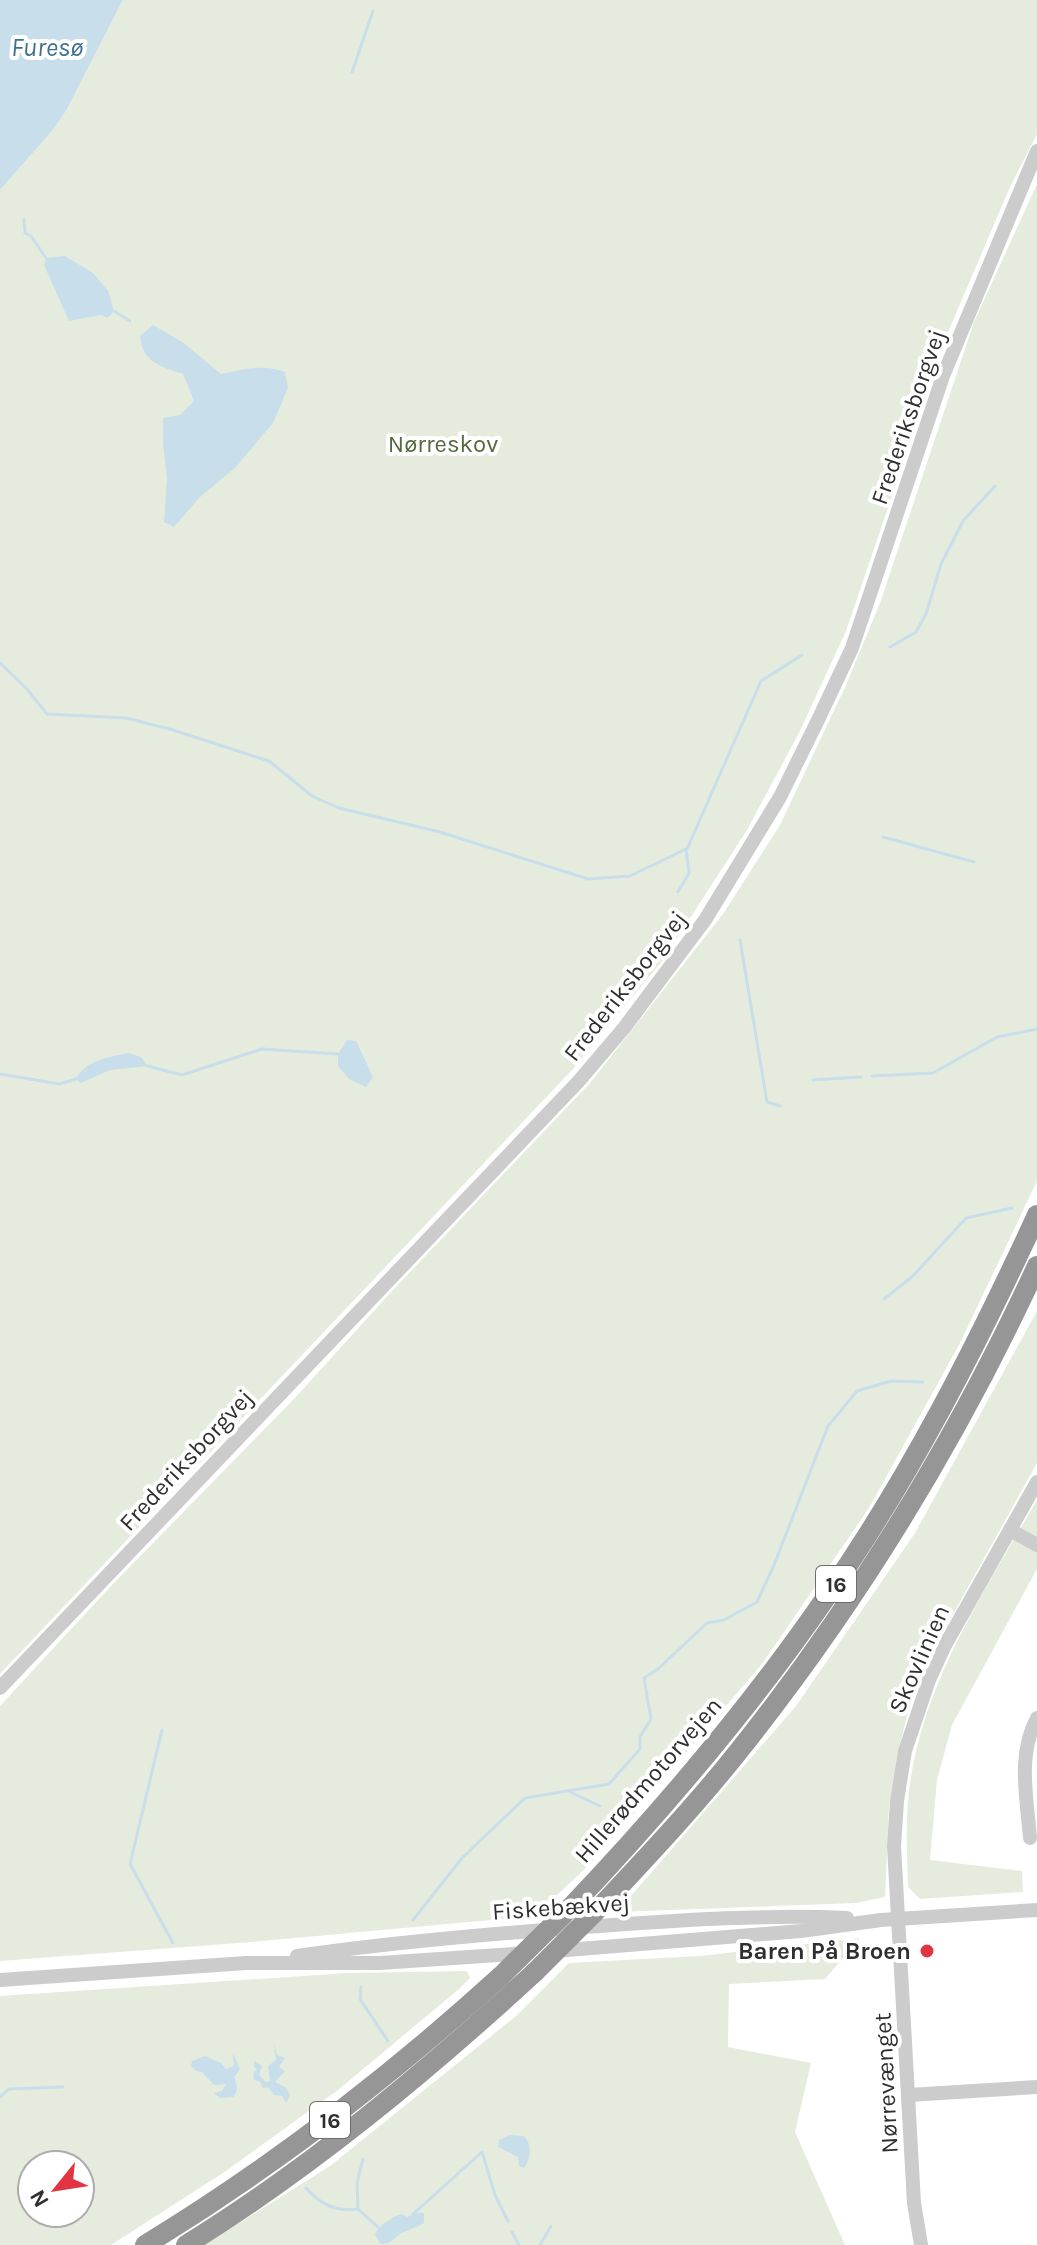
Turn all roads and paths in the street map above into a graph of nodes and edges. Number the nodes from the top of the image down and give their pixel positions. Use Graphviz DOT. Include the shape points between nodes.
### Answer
graph roads {
  1 [pos="1037,151"];
  2 [pos="1037,1215"];
  3 [pos="1037,1266"];
  4 [pos="1037,1482"];
  5 [pos="1010,1530"];
  6 [pos="1037,1545"];
  7 [pos="0,1688"];
  8 [pos="1037,1718"];
  9 [pos="1030,1838"];
  10 [pos="1037,1910"];
  11 [pos="898,1919"];
  12 [pos="881,1920"];
  13 [pos="246,1963"];
  14 [pos="0,1980"];
  15 [pos="1037,2087"];
  16 [pos="909,2095"];
  17 [pos="145,2245"];
  18 [pos="186,2245"];
  19 [pos="921,2245"];
  1 -- 7 [label="street, Frederiksborgvej" via="943,376 852,648 780,797 705,920 587,1072"];
  2 -- 17 [label="highway, Hillerødmotorvejen / 16, bridge" via="958,1379 879,1516 828,1596 658,1814 501,1976 415,2052 247,2180"];
  3 -- 18 [label="highway, Hillerødmotorvejen / 16, bridge" via="949,1439 843,1610 675,1827 535,1972 427,2069 328,2148"];
  4 -- 5 [label="street, Skovlinien"];
  5 -- 6 [label="street"];
  5 -- 11 [label="street, Skovlinien" via="944,1647 912,1726 897,1801"];
  8 -- 9 [label="street" via="1024,1757"];
  10 -- 11 [label="street, Fiskebækvej"];
  11 -- 12 [label="street, Fiskebækvej"];
  11 -- 16 [label="street, Nørrevænget"];
  12 -- 13 [label="street, Fiskebækvej" via="440,1960"];
  12 -- 13 [label="street, Fiskebækvej" via="650,1922 412,1940"];
  13 -- 14 [label="street, Fiskebækvej"];
  15 -- 16 [label="street"];
  16 -- 19 [label="street, Nørrevænget"];
}
